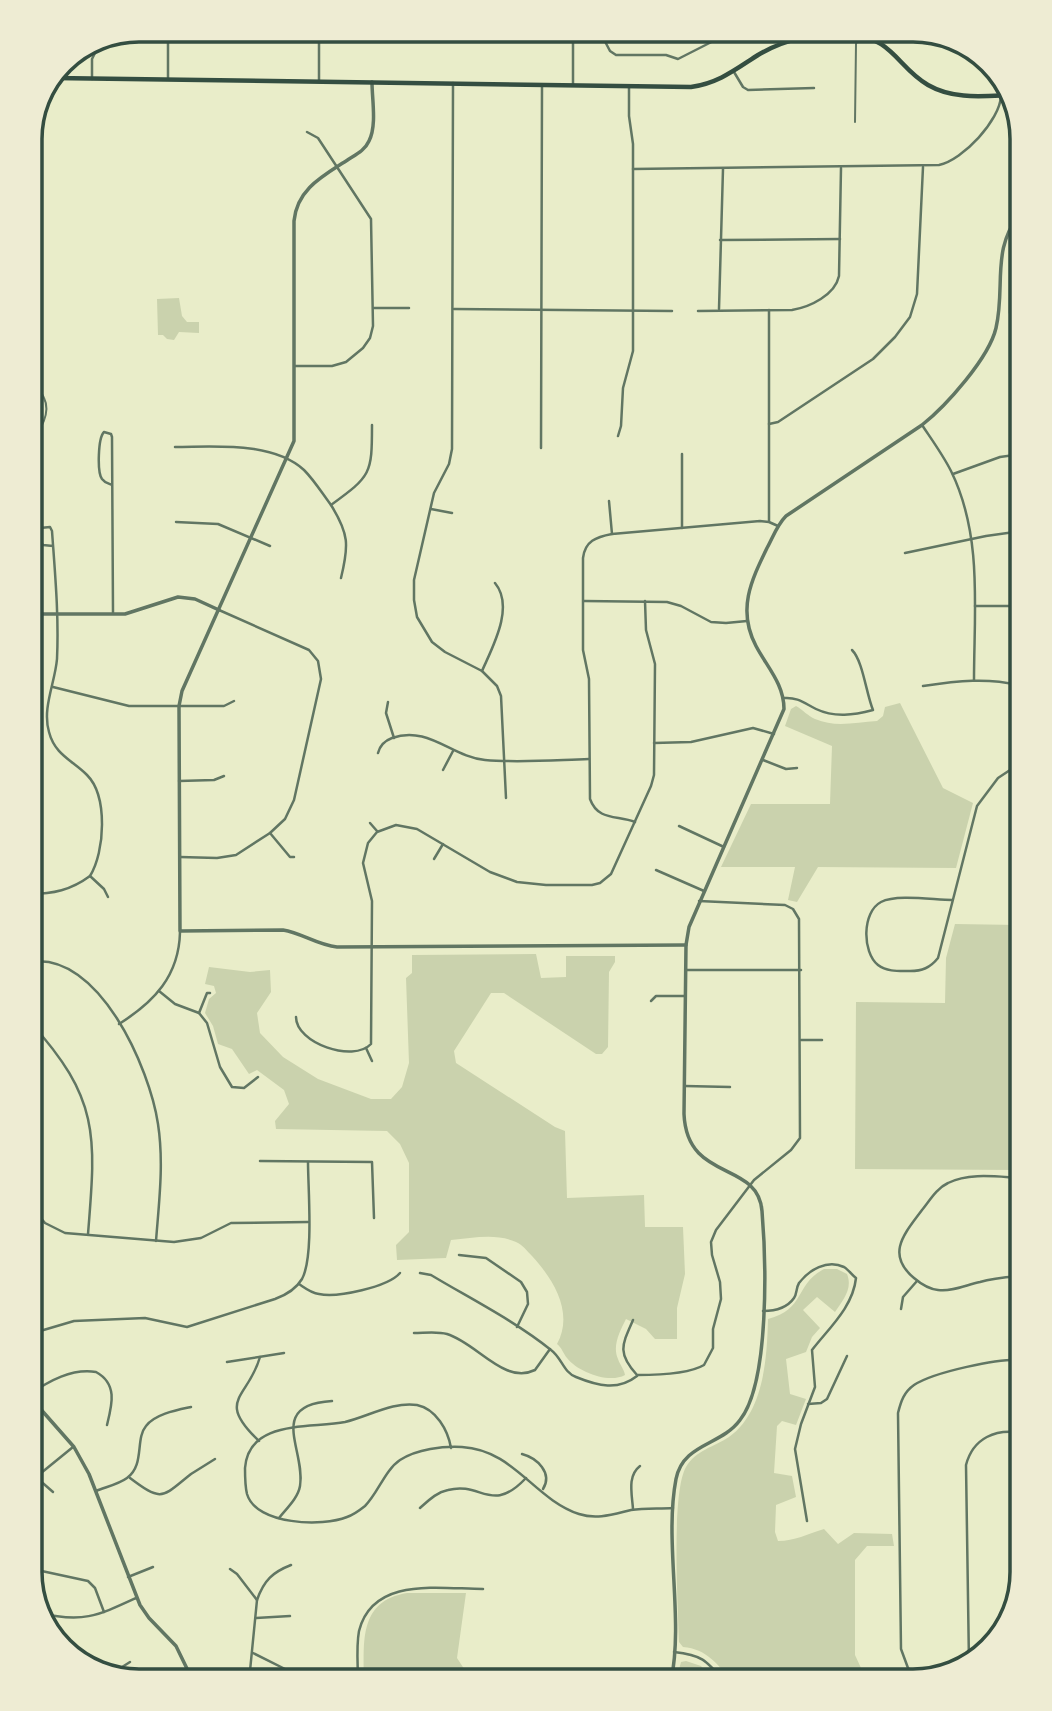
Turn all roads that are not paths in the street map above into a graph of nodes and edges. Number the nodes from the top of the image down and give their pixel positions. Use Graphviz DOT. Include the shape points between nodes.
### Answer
graph roads {
  1 [pos="168,42"];
  2 [pos="319,42"];
  3 [pos="573,42"];
  4 [pos="605,42"];
  5 [pos="711,42"];
  6 [pos="789,42"];
  7 [pos="856,42"];
  8 [pos="878,42"];
  9 [pos="95,52"];
  10 [pos="734,72"];
  11 [pos="64,78"];
  12 [pos="92,79"];
  13 [pos="168,80"];
  14 [pos="319,82"];
  15 [pos="372,82"];
  16 [pos="453,83"];
  17 [pos="542,85"];
  18 [pos="573,85"];
  19 [pos="629,86"];
  20 [pos="814,88"];
  21 [pos="1000,96"];
  22 [pos="1001,98"];
  23 [pos="855,122"];
  24 [pos="307,132"];
  25 [pos="338,167"];
  26 [pos="923,167"];
  27 [pos="841,168"];
  28 [pos="633,169"];
  29 [pos="723,169"];
  30 [pos="1010,228"];
  31 [pos="840,239"];
  32 [pos="720,240"];
  33 [pos="373,308"];
  34 [pos="409,308"];
  35 [pos="454,309"];
  36 [pos="542,309"];
  37 [pos="719,310"];
  38 [pos="769,310"];
  39 [pos="633,311"];
  40 [pos="671,311"];
  41 [pos="698,311"];
  42 [pos="294,366"];
  43 [pos="42,395"];
  44 [pos="769,424"];
  45 [pos="372,425"];
  46 [pos="922,425"];
  47 [pos="42,426"];
  48 [pos="618,436"];
  49 [pos="175,447"];
  50 [pos="541,448"];
  51 [pos="682,454"];
  52 [pos="1010,456"];
  53 [pos="286,460"];
  54 [pos="953,474"];
  55 [pos="112,485"];
  56 [pos="609,501"];
  57 [pos="331,505"];
  58 [pos="430,509"];
  59 [pos="452,513"];
  60 [pos="176,522"];
  61 [pos="769,522"];
  62 [pos="778,526"];
  63 [pos="42,528"];
  64 [pos="682,528"];
  65 [pos="1010,533"];
  66 [pos="612,534"];
  67 [pos="251,538"];
  68 [pos="583,539"];
  69 [pos="972,539"];
  70 [pos="42,544"];
  71 [pos="588,544"];
  72 [pos="53,546"];
  73 [pos="270,546"];
  74 [pos="905,553"];
  75 [pos="341,578"];
  76 [pos="495,583"];
  77 [pos="583,601"];
  78 [pos="645,601"];
  79 [pos="975,606"];
  80 [pos="1010,606"];
  81 [pos="219,610"];
  82 [pos="42,614"];
  83 [pos="57,614"];
  84 [pos="113,615"];
  85 [pos="747,621"];
  86 [pos="852,650"];
  87 [pos="482,671"];
  88 [pos="974,680"];
  89 [pos="1010,683"];
  90 [pos="923,686"];
  91 [pos="52,687"];
  92 [pos="784,698"];
  93 [pos="234,701"];
  94 [pos="388,702"];
  95 [pos="179,706"];
  96 [pos="774,734"];
  97 [pos="394,738"];
  98 [pos="654,743"];
  99 [pos="453,750"];
  100 [pos="378,753"];
  101 [pos="589,759"];
  102 [pos="504,760"];
  103 [pos="763,760"];
  104 [pos="797,768"];
  105 [pos="443,770"];
  106 [pos="1010,770"];
  107 [pos="223,776"];
  108 [pos="179,781"];
  109 [pos="506,798"];
  110 [pos="598,812"];
  111 [pos="594,817"];
  112 [pos="635,822"];
  113 [pos="370,823"];
  114 [pos="679,826"];
  115 [pos="377,832"];
  116 [pos="270,833"];
  117 [pos="443,844"];
  118 [pos="724,847"];
  119 [pos="294,857"];
  120 [pos="180,858"];
  121 [pos="434,859"];
  122 [pos="656,870"];
  123 [pos="90,876"];
  124 [pos="704,891"];
  125 [pos="42,893"];
  126 [pos="108,897"];
  127 [pos="953,900"];
  128 [pos="699,901"];
  129 [pos="180,931"];
  130 [pos="686,945"];
  131 [pos="373,947"];
  132 [pos="42,962"];
  133 [pos="686,970"];
  134 [pos="801,970"];
  135 [pos="159,991"];
  136 [pos="210,993"];
  137 [pos="685,996"];
  138 [pos="651,1001"];
  139 [pos="199,1013"];
  140 [pos="296,1017"];
  141 [pos="119,1024"];
  142 [pos="42,1036"];
  143 [pos="801,1040"];
  144 [pos="821,1040"];
  145 [pos="366,1048"];
  146 [pos="372,1061"];
  147 [pos="258,1077"];
  148 [pos="684,1086"];
  149 [pos="730,1087"];
  150 [pos="260,1161"];
  151 [pos="308,1162"];
  152 [pos="1010,1178"];
  153 [pos="750,1185"];
  154 [pos="374,1218"];
  155 [pos="42,1220"];
  156 [pos="307,1222"];
  157 [pos="88,1236"];
  158 [pos="156,1241"];
  159 [pos="459,1255"];
  160 [pos="400,1273"];
  161 [pos="420,1273"];
  162 [pos="1010,1277"];
  163 [pos="917,1280"];
  164 [pos="299,1283"];
  165 [pos="901,1309"];
  166 [pos="764,1311"];
  167 [pos="633,1320"];
  168 [pos="517,1328"];
  169 [pos="42,1330"];
  170 [pos="414,1333"];
  171 [pos="550,1349"];
  172 [pos="284,1353"];
  173 [pos="847,1356"];
  174 [pos="260,1357"];
  175 [pos="1010,1360"];
  176 [pos="227,1362"];
  177 [pos="638,1375"];
  178 [pos="42,1386"];
  179 [pos="332,1401"];
  180 [pos="808,1404"];
  181 [pos="191,1407"];
  182 [pos="42,1409"];
  183 [pos="107,1425"];
  184 [pos="293,1427"];
  185 [pos="1010,1432"];
  186 [pos="258,1441"];
  187 [pos="74,1447"];
  188 [pos="451,1448"];
  189 [pos="522,1454"];
  190 [pos="215,1459"];
  191 [pos="640,1466"];
  192 [pos="42,1474"];
  193 [pos="129,1477"];
  194 [pos="526,1478"];
  195 [pos="42,1482"];
  196 [pos="542,1490"];
  197 [pos="95,1491"];
  198 [pos="53,1492"];
  199 [pos="420,1508"];
  200 [pos="673,1508"];
  201 [pos="633,1510"];
  202 [pos="278,1519"];
  203 [pos="807,1521"];
  204 [pos="291,1565"];
  205 [pos="153,1567"];
  206 [pos="230,1569"];
  207 [pos="42,1571"];
  208 [pos="128,1577"];
  209 [pos="483,1589"];
  210 [pos="137,1598"];
  211 [pos="257,1600"];
  212 [pos="104,1612"];
  213 [pos="52,1615"];
  214 [pos="290,1616"];
  215 [pos="256,1618"];
  216 [pos="674,1652"];
  217 [pos="968,1652"];
  218 [pos="253,1653"];
  219 [pos="130,1662"];
  220 [pos="122,1667"];
  221 [pos="187,1669"];
  222 [pos="251,1669"];
  223 [pos="285,1669"];
  224 [pos="358,1669"];
  225 [pos="672,1669"];
  226 [pos="713,1669"];
  227 [pos="909,1669"];
  1 -- 13 [label="street"];
  2 -- 14 [label="street"];
  3 -- 18 [label="street"];
  4 -- 5 [label="street" via="614,54 678,59"];
  6 -- 10 [label="main road"];
  7 -- 23 [label="lane"];
  8 -- 21 [label="main road" via="936,89"];
  9 -- 12 [label="street"];
  10 -- 19 [label="main road" via="691,87"];
  10 -- 20 [label="street" via="748,90"];
  11 -- 12 [label="main road"];
  12 -- 13 [label="main road"];
  13 -- 14 [label="main road"];
  14 -- 15 [label="main road"];
  15 -- 16 [label="main road"];
  15 -- 25 [label="street" via="370,140"];
  16 -- 17 [label="main road"];
  16 -- 35 [label="street"];
  17 -- 18 [label="main road"];
  17 -- 36 [label="street"];
  18 -- 19 [label="main road"];
  19 -- 28 [label="street"];
  22 -- 26 [label="street" via="995,117 965,151 947,164"];
  24 -- 25 [label="street" via="316,136"];
  25 -- 33 [label="street" via="372,223"];
  25 -- 42 [label="street" via="308,188 294,216"];
  26 -- 27 [label="street"];
  26 -- 44 [label="street" via="917,294 910,317 873,359"];
  27 -- 29 [label="street"];
  27 -- 31 [label="street"];
  28 -- 29 [label="street"];
  28 -- 39 [label="street"];
  29 -- 32 [label="street"];
  30 -- 46 [label="street" via="1003,243 998,319 988,349"];
  31 -- 32 [label="street"];
  31 -- 38 [label="street" via="838,279 832,290 803,307"];
  32 -- 37 [label="street"];
  33 -- 34 [label="street"];
  33 -- 42 [label="street" via="370,338 355,357 332,366"];
  35 -- 36 [label="street"];
  35 -- 58 [label="street" via="452,449"];
  36 -- 39 [label="street"];
  36 -- 50 [label="street"];
  37 -- 38 [label="street"];
  37 -- 41 [label="street"];
  38 -- 44 [label="street"];
  39 -- 40 [label="street"];
  39 -- 48 [label="street" via="633,354 623,388"];
  42 -- 53 [label="street" via="295,432"];
  43 -- 47 [label="lane" via="46,406"];
  44 -- 61 [label="street"];
  45 -- 57 [label="street" via="370,468 360,484"];
  46 -- 54 [label="street"];
  46 -- 62 [label="street" via="793,511"];
  49 -- 53 [label="street" via="258,449"];
  51 -- 64 [label="street"];
  52 -- 54 [label="street"];
  53 -- 57 [label="street" via="304,470"];
  53 -- 67 [label="street"];
  54 -- 69 [label="street"];
  55 -- 55 [label="street" via="100,474 99,439 104,432 112,438"];
  55 -- 84 [label="street"];
  56 -- 66 [label="street"];
  57 -- 75 [label="street" via="347,541"];
  58 -- 59 [label="street"];
  58 -- 87 [label="street" via="414,580 417,617 437,647"];
  60 -- 67 [label="street" via="218,524"];
  61 -- 62 [label="street"];
  61 -- 64 [label="street"];
  62 -- 85 [label="street" via="749,586"];
  63 -- 72 [label="street" via="50,527"];
  64 -- 66 [label="street"];
  65 -- 69 [label="street"];
  66 -- 71 [label="street"];
  67 -- 73 [label="street"];
  67 -- 81 [label="street"];
  68 -- 71 [label="street"];
  69 -- 74 [label="street"];
  69 -- 79 [label="street"];
  70 -- 72 [label="street"];
  71 -- 77 [label="street" via="583,558"];
  72 -- 83 [label="street"];
  76 -- 87 [label="street" via="501,594 501,626"];
  77 -- 78 [label="street"];
  77 -- 101 [label="street" via="583,650 590,679"];
  78 -- 85 [label="street" via="674,603 717,623"];
  78 -- 98 [label="street" via="654,664"];
  79 -- 80 [label="street"];
  79 -- 88 [label="street"];
  81 -- 84 [label="street" via="178,597 137,612"];
  81 -- 95 [label="street"];
  81 -- 116 [label="street" via="309,650 320,666 293,805"];
  82 -- 83 [label="street"];
  83 -- 84 [label="street"];
  83 -- 91 [label="street"];
  85 -- 92 [label="street"];
  86 -- 92 [label="street" via="873,710 834,715 796,698"];
  87 -- 102 [label="street" via="500,692"];
  88 -- 89 [label="street"];
  88 -- 90 [label="street"];
  91 -- 95 [label="street" via="129,706"];
  91 -- 123 [label="street" via="46,715 50,738 98,792 99,857"];
  92 -- 96 [label="street"];
  93 -- 95 [label="street" via="224,706"];
  94 -- 97 [label="street" via="386,713"];
  95 -- 108 [label="street"];
  96 -- 98 [label="street" via="753,728 686,743"];
  96 -- 103 [label="street"];
  97 -- 99 [label="street" via="425,736"];
  97 -- 100 [label="street" via="382,744"];
  98 -- 112 [label="street" via="654,779"];
  99 -- 102 [label="street" via="481,760"];
  99 -- 105 [label="street"];
  101 -- 102 [label="street"];
  101 -- 110 [label="street" via="590,799"];
  102 -- 109 [label="street"];
  103 -- 104 [label="street"];
  103 -- 118 [label="street"];
  106 -- 127 [label="street" via="977,806"];
  107 -- 108 [label="street"];
  108 -- 120 [label="street"];
  110 -- 111 [label="street"];
  110 -- 112 [label="street"];
  112 -- 117 [label="street" via="611,874 592,885 536,885 506,879"];
  113 -- 115 [label="street"];
  114 -- 118 [label="street"];
  115 -- 117 [label="street" via="407,826"];
  115 -- 131 [label="street" via="364,858 372,901"];
  116 -- 119 [label="street"];
  116 -- 120 [label="street" via="230,856"];
  117 -- 121 [label="street"];
  118 -- 124 [label="street"];
  120 -- 129 [label="street"];
  122 -- 124 [label="street"];
  123 -- 125 [label="street" via="67,890"];
  123 -- 126 [label="street"];
  124 -- 128 [label="street"];
  127 -- 127 [label="street" via="940,953 929,967 891,971 874,962 868,921 879,903"];
  128 -- 130 [label="street"];
  128 -- 134 [label="street" via="772,902 793,909 801,934"];
  129 -- 131 [label="street" via="283,930 325,946"];
  129 -- 135 [label="street" via="172,970"];
  130 -- 131 [label="street"];
  130 -- 133 [label="street"];
  131 -- 145 [label="street" via="372,1037"];
  132 -- 141 [label="street" via="54,962 74,972 97,993"];
  133 -- 134 [label="street"];
  133 -- 137 [label="street"];
  134 -- 143 [label="street"];
  135 -- 139 [label="street"];
  135 -- 141 [label="street"];
  136 -- 139 [label="street"];
  137 -- 138 [label="street" via="656,996"];
  137 -- 148 [label="street"];
  139 -- 147 [label="street" via="229,1083 242,1089"];
  140 -- 145 [label="street" via="296,1024 324,1046 344,1052"];
  141 -- 158 [label="street" via="145,1073 158,1122 161,1162"];
  142 -- 157 [label="street" via="72,1074 88,1114 93,1149"];
  143 -- 144 [label="street"];
  143 -- 153 [label="street" via="800,1138"];
  145 -- 146 [label="street"];
  148 -- 149 [label="street"];
  148 -- 153 [label="street" via="686,1133 695,1150"];
  150 -- 151 [label="street"];
  151 -- 154 [label="street" via="371,1162 376,1168"];
  151 -- 156 [label="street"];
  152 -- 163 [label="street" via="967,1178 937,1191 900,1244 900,1261"];
  153 -- 166 [label="street" via="762,1211"];
  153 -- 177 [label="street" via="711,1242 721,1299 708,1360 696,1370"];
  155 -- 157 [label="street" via="65,1233"];
  156 -- 158 [label="street" via="234,1223 190,1241"];
  156 -- 164 [label="street" via="307,1261"];
  157 -- 158 [label="street"];
  159 -- 168 [label="street" via="486,1258 520,1282 528,1304"];
  160 -- 164 [label="street" via="366,1289 326,1295"];
  161 -- 168 [label="street" via="431,1275"];
  162 -- 163 [label="street" via="948,1290 929,1288"];
  163 -- 165 [label="street" via="903,1297"];
  164 -- 169 [label="street" via="275,1299 190,1326 145,1318 74,1321"];
  166 -- 180 [label="street" via="785,1305 794,1297 797,1285 817,1267 844,1267 856,1278 855,1291 845,1308 812,1350 815,1387"];
  166 -- 200 [label="street" via="759,1364 748,1406 728,1433 686,1457 676,1477"];
  167 -- 177 [label="street" via="623,1352"];
  168 -- 171 [label="street"];
  170 -- 171 [label="street" via="448,1335 516,1374 535,1370"];
  171 -- 177 [label="street" via="577,1377 612,1387"];
  172 -- 174 [label="street"];
  173 -- 180 [label="street" via="827,1399"];
  174 -- 176 [label="street"];
  174 -- 186 [label="street" via="236,1408 239,1419"];
  175 -- 227 [label="street" via="922,1380 901,1402 901,1649"];
  178 -- 183 [label="street" via="66,1375 96,1372 108,1381 112,1392"];
  179 -- 184 [label="street" via="304,1408"];
  180 -- 203 [label="street" via="795,1449"];
  181 -- 193 [label="street" via="168,1413 145,1427"];
  182 -- 187 [label="street"];
  184 -- 186 [label="street" via="275,1430"];
  184 -- 188 [label="street" via="344,1422 418,1405 438,1419"];
  184 -- 202 [label="street" via="300,1489"];
  185 -- 217 [label="street" via="981,1440 966,1465"];
  186 -- 202 [label="street" via="246,1457 247,1496 257,1510"];
  187 -- 192 [label="street"];
  187 -- 197 [label="street"];
  188 -- 194 [label="street" via="492,1453"];
  188 -- 202 [label="street" via="399,1461 366,1505 347,1517 328,1522"];
  189 -- 196 [label="street" via="545,1469 547,1481"];
  190 -- 193 [label="street" via="164,1494 152,1493"];
  191 -- 201 [label="street" via="632,1478"];
  193 -- 197 [label="street"];
  194 -- 196 [label="street"];
  194 -- 199 [label="street" via="499,1496 453,1489 435,1495"];
  195 -- 198 [label="street"];
  196 -- 201 [label="street" via="579,1514 595,1517"];
  197 -- 208 [label="street"];
  200 -- 201 [label="street"];
  200 -- 216 [label="street"];
  204 -- 211 [label="street" via="267,1580"];
  205 -- 208 [label="street"];
  206 -- 211 [label="street"];
  207 -- 212 [label="street" via="88,1581"];
  208 -- 210 [label="street"];
  209 -- 224 [label="street" via="410,1589 386,1596 367,1613 360,1630"];
  210 -- 212 [label="street"];
  210 -- 221 [label="street" via="176,1646"];
  211 -- 215 [label="street"];
  212 -- 213 [label="street" via="74,1619"];
  214 -- 215 [label="street"];
  215 -- 218 [label="street"];
  216 -- 225 [label="street"];
  216 -- 226 [label="street" via="695,1655"];
  218 -- 222 [label="street"];
  218 -- 223 [label="street"];
  219 -- 220 [label="street"];
}
